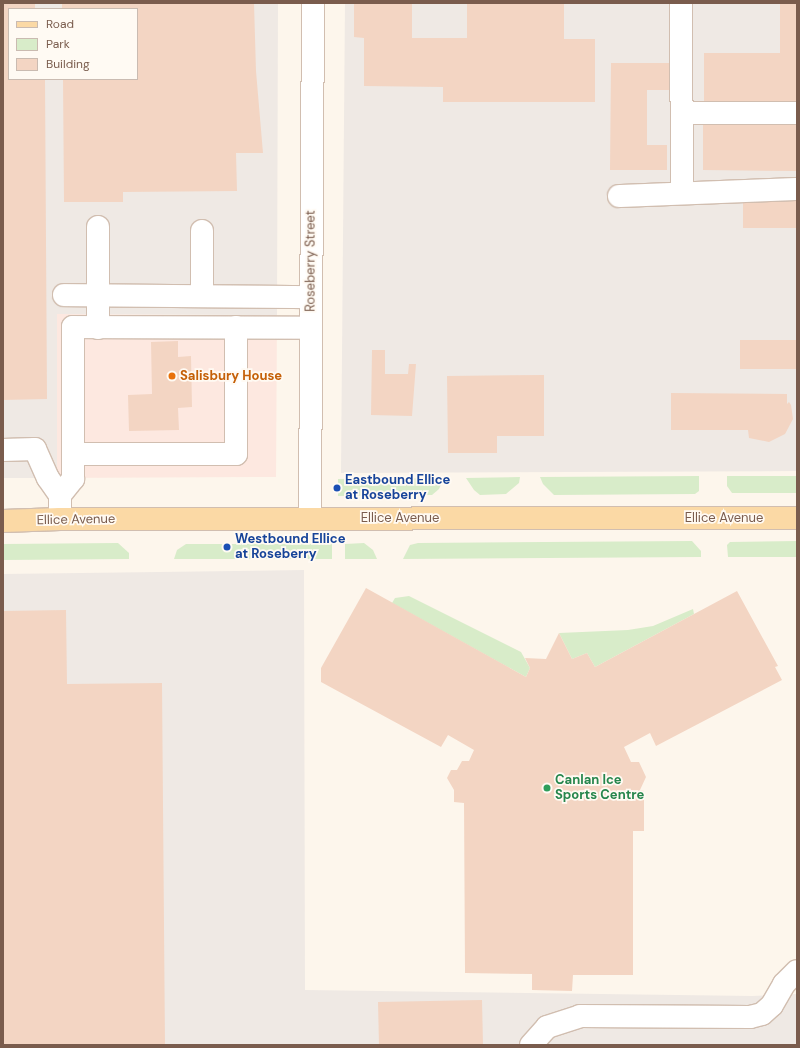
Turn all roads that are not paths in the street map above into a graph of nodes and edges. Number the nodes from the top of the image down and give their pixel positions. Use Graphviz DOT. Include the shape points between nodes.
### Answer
graph roads {
  1 [pos="313,3"];
  2 [pos="681,3"];
  3 [pos="682,113"];
  4 [pos="797,113"];
  5 [pos="797,189"];
  6 [pos="682,193"];
  7 [pos="619,196"];
  8 [pos="98,227"];
  9 [pos="202,231"];
  10 [pos="64,295"];
  11 [pos="99,295"];
  12 [pos="202,296"];
  13 [pos="311,297"];
  14 [pos="236,327"];
  15 [pos="98,328"];
  16 [pos="311,328"];
  17 [pos="3,450"];
  18 [pos="73,454"];
  19 [pos="60,495"];
  20 [pos="797,518"];
  21 [pos="60,519"];
  22 [pos="310,519"];
  23 [pos="3,521"];
  24 [pos="797,971"];
  25 [pos="531,1045"];
  1 -- 13 [label="street, Roseberry Street"];
  2 -- 3 [label="street"];
  3 -- 4 [label="street"];
  3 -- 6 [label="street"];
  5 -- 6 [label="street"];
  6 -- 7 [label="street"];
  8 -- 11 [label="street"];
  9 -- 12 [label="street"];
  10 -- 11 [label="street"];
  11 -- 12 [label="street"];
  11 -- 15 [label="street"];
  12 -- 13 [label="street"];
  13 -- 16 [label="street, Roseberry Street"];
  14 -- 15 [label="street"];
  14 -- 16 [label="street"];
  14 -- 18 [label="street" via="236,454"];
  15 -- 18 [label="street" via="73,327"];
  16 -- 22 [label="street, Roseberry Street"];
  17 -- 19 [label="street" via="34,450"];
  18 -- 19 [label="street" via="73,479"];
  19 -- 21 [label="street"];
  20 -- 22 [label="main road, Ellice Avenue"];
  21 -- 22 [label="main road, Ellice Avenue"];
  21 -- 23 [label="main road, Ellice Avenue"];
  24 -- 25 [label="street" via="784,984 772,1006 762,1014 750,1017 580,1016 547,1027"];
}
